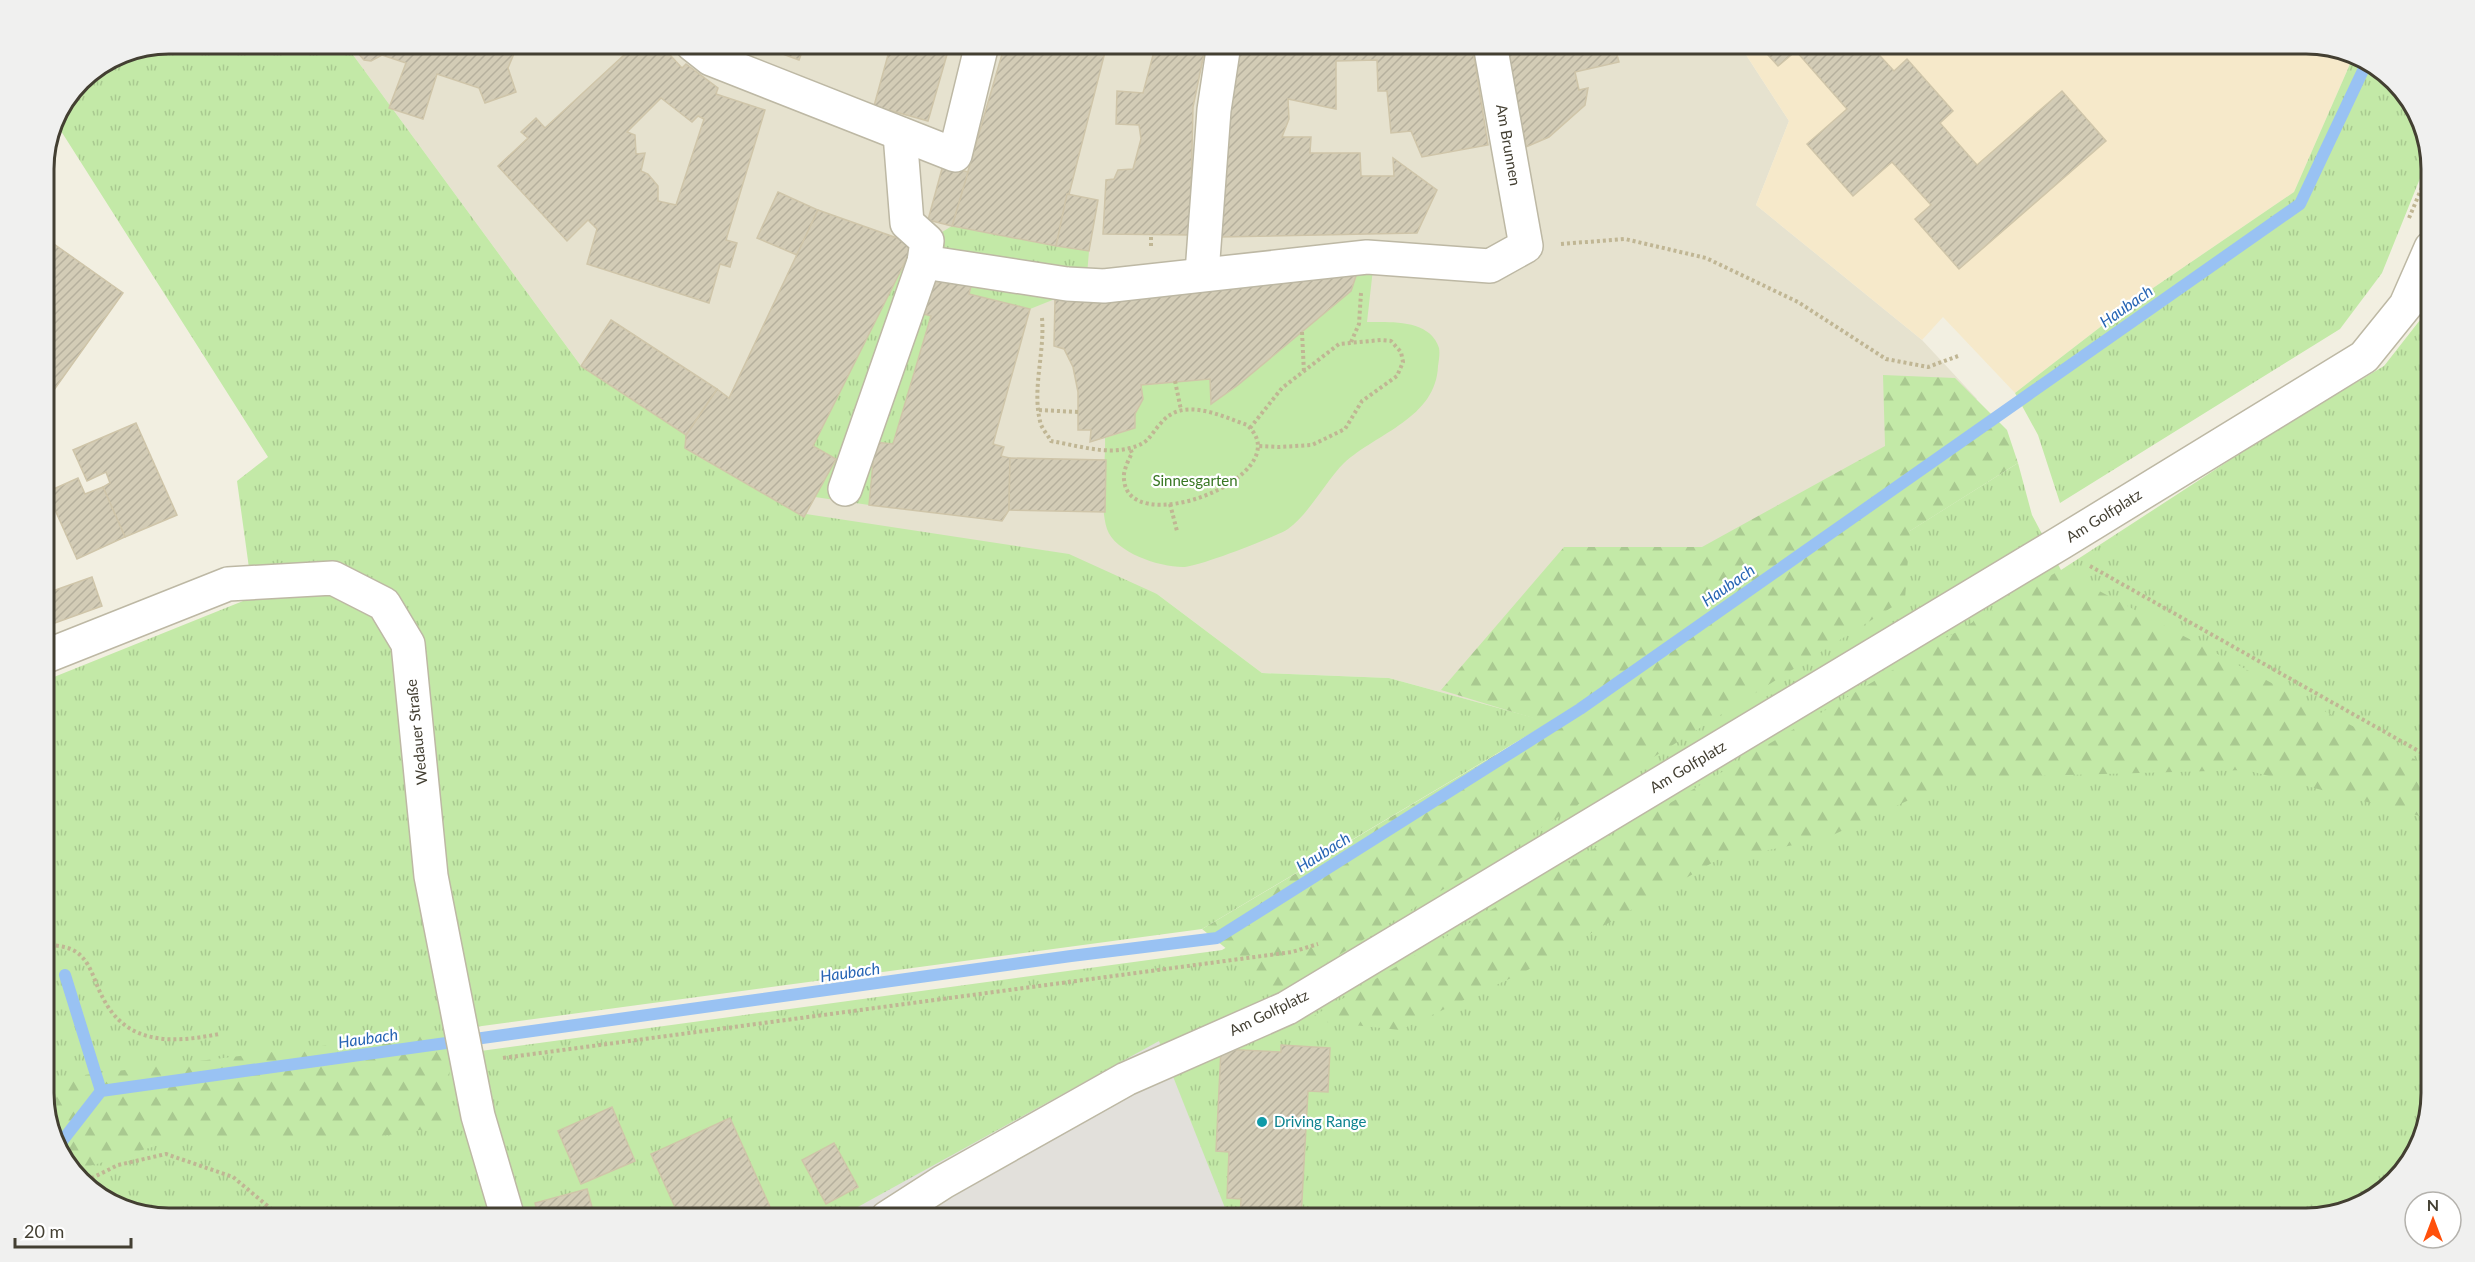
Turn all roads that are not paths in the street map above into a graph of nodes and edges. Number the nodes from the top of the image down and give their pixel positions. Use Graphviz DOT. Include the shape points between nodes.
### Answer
graph roads {
  1 [pos="720,54"];
  2 [pos="980,54"];
  3 [pos="1222,54"];
  4 [pos="1492,54"];
  5 [pos="900,134"];
  6 [pos="924,262"];
  7 [pos="2421,271"];
  8 [pos="1202,273"];
  9 [pos="845,489"];
  10 [pos="54,653"];
  11 [pos="505,1208"];
  12 [pos="903,1208"];
  1 -- 5 [label="street"];
  2 -- 5 [label="street" via="955,155"];
  3 -- 8 [label="street" via="1214,110"];
  4 -- 8 [label="street, Am Brunnen" via="1526,246 1491,266 1366,257"];
  5 -- 6 [label="street" via="907,223 927,241"];
  6 -- 8 [label="street" via="1104,286"];
  6 -- 9 [label="street"];
  7 -- 12 [label="street, Am Golfplatz" via="2406,305 2364,357 1287,1008 1126,1079"];
  10 -- 11 [label="street, Wedauer Straße" via="228,584 333,578 384,604 408,644 431,876 478,1116"];
}
